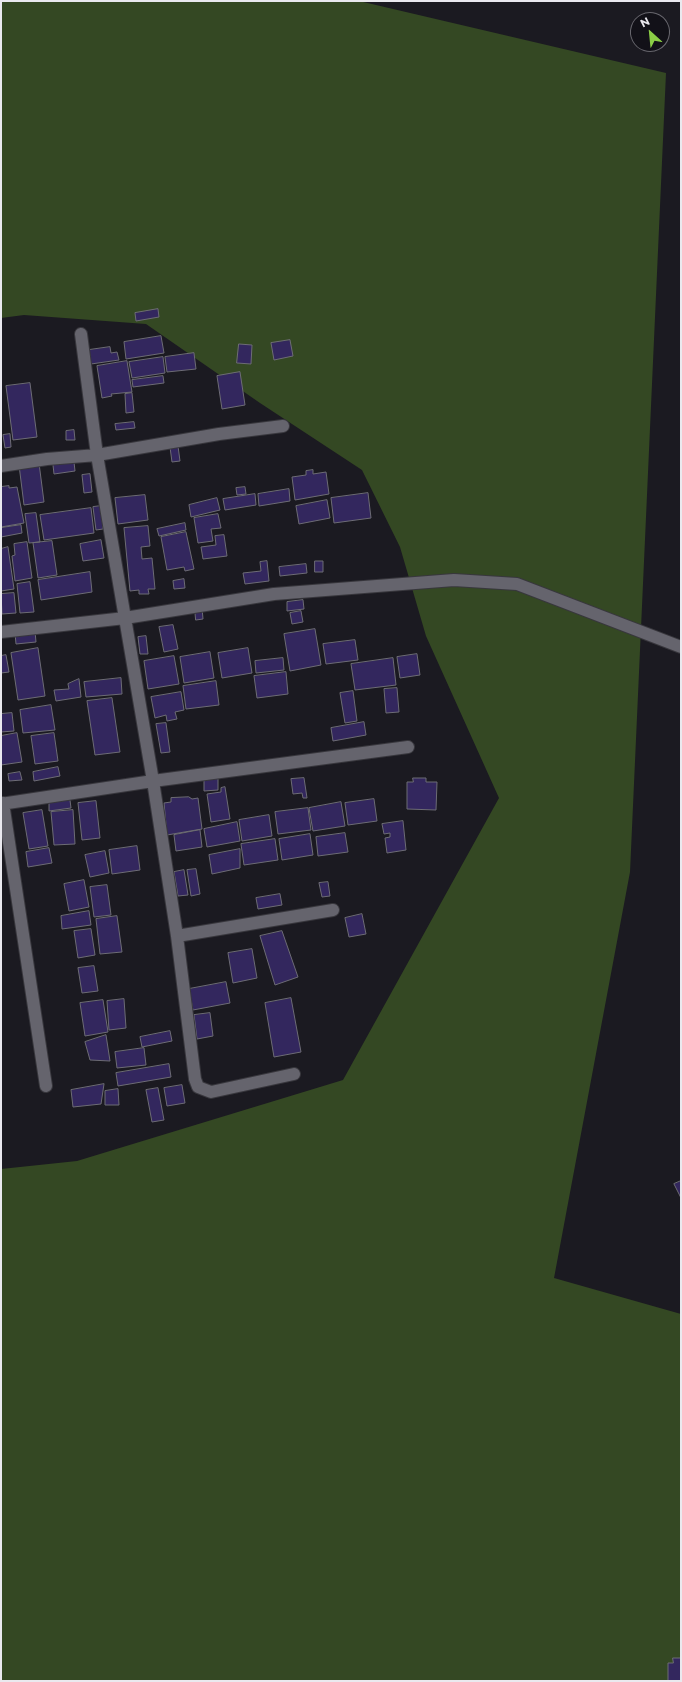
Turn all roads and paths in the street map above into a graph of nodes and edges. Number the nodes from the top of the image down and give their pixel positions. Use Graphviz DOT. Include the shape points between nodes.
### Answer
graph roads {
  1 [pos="81,334"];
  2 [pos="283,426"];
  3 [pos="97,455"];
  4 [pos="1,466"];
  5 [pos="125,618"];
  6 [pos="1,632"];
  7 [pos="681,647"];
  8 [pos="408,747"];
  9 [pos="153,781"];
  10 [pos="2,804"];
  11 [pos="333,910"];
  12 [pos="177,936"];
  13 [pos="294,1074"];
  14 [pos="46,1086"];
  1 -- 3 [label="street"];
  2 -- 3 [label="street"];
  3 -- 4 [label="street"];
  3 -- 5 [label="street"];
  5 -- 6 [label="street"];
  5 -- 7 [label="street" via="274,594 454,580 517,584"];
  5 -- 9 [label="street"];
  8 -- 9 [label="street"];
  9 -- 10 [label="street"];
  9 -- 12 [label="street"];
  10 -- 14 [label="street"];
  11 -- 12 [label="street"];
  12 -- 13 [label="street" via="198,1087 211,1092"];
}
